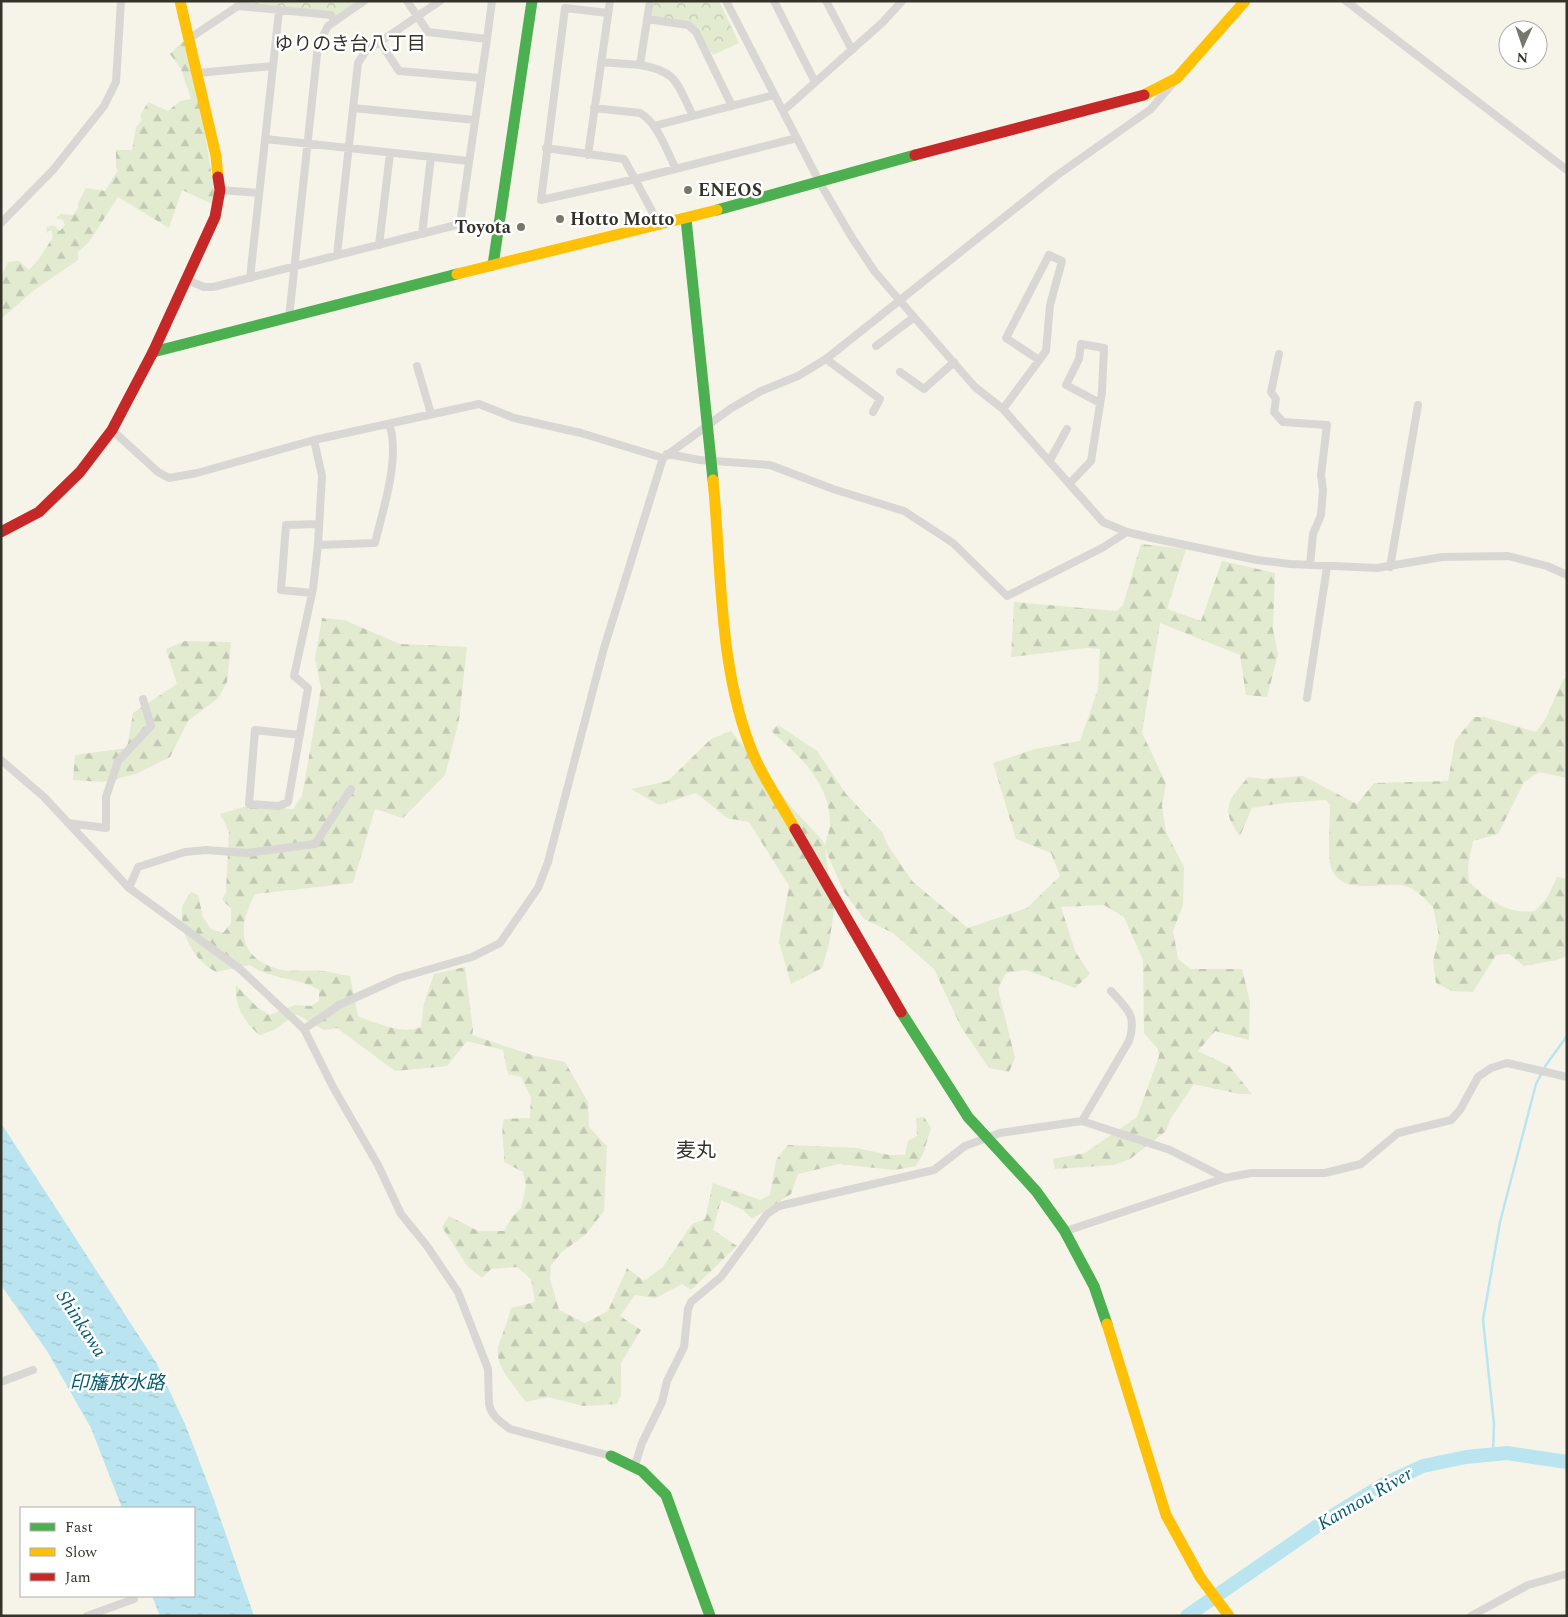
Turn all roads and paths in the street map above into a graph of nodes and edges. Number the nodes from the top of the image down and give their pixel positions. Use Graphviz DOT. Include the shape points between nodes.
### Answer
graph roads {
  1 [pos="121,1"];
  2 [pos="180,1"];
  3 [pos="364,1"];
  4 [pos="407,1"];
  5 [pos="440,1"];
  6 [pos="492,1"];
  7 [pos="532,1"];
  8 [pos="610,1"];
  9 [pos="650,1"];
  10 [pos="726,1"];
  11 [pos="774,1"];
  12 [pos="826,1"];
  13 [pos="902,1"];
  14 [pos="1245,1"];
  15 [pos="1346,1"];
  16 [pos="279,10"];
  17 [pos="608,13"];
  18 [pos="418,17"];
  19 [pos="647,18"];
  20 [pos="334,20"];
  21 [pos="190,38"];
  22 [pos="486,38"];
  23 [pos="380,42"];
  24 [pos="852,50"];
  25 [pos="601,62"];
  26 [pos="640,65"];
  27 [pos="273,66"];
  28 [pos="198,73"];
  29 [pos="481,78"];
  30 [pos="1177,78"];
  31 [pos="816,82"];
  32 [pos="774,95"];
  33 [pos="732,106"];
  34 [pos="353,108"];
  35 [pos="594,108"];
  36 [pos="783,111"];
  37 [pos="693,116"];
  38 [pos="475,120"];
  39 [pos="654,126"];
  40 [pos="797,138"];
  41 [pos="265,139"];
  42 [pos="307,143"];
  43 [pos="349,148"];
  44 [pos="546,148"];
  45 [pos="390,153"];
  46 [pos="588,154"];
  47 [pos="430,157"];
  48 [pos="469,161"];
  49 [pos="676,169"];
  50 [pos="1567,170"];
  51 [pos="636,180"];
  52 [pos="820,183"];
  53 [pos="220,190"];
  54 [pos="259,193"];
  55 [pos="686,219"];
  56 [pos="1,223"];
  57 [pos="660,226"];
  58 [pos="422,234"];
  59 [pos="378,245"];
  60 [pos="337,255"];
  61 [pos="493,265"];
  62 [pos="294,267"];
  63 [pos="250,278"];
  64 [pos="187,280"];
  65 [pos="899,301"];
  66 [pos="289,318"];
  67 [pos="914,318"];
  68 [pos="876,346"];
  69 [pos="153,352"];
  70 [pos="1279,354"];
  71 [pos="826,358"];
  72 [pos="1039,360"];
  73 [pos="954,362"];
  74 [pos="417,366"];
  75 [pos="900,372"];
  76 [pos="1100,402"];
  77 [pos="1418,405"];
  78 [pos="1003,409"];
  79 [pos="873,412"];
  80 [pos="431,414"];
  81 [pos="390,424"];
  82 [pos="709,425"];
  83 [pos="1067,429"];
  84 [pos="112,430"];
  85 [pos="314,440"];
  86 [pos="665,456"];
  87 [pos="711,459"];
  88 [pos="1050,460"];
  89 [pos="1070,483"];
  90 [pos="319,524"];
  91 [pos="1,532"];
  92 [pos="1127,532"];
  93 [pos="318,545"];
  94 [pos="1310,566"];
  95 [pos="1327,566"];
  96 [pos="1390,566"];
  97 [pos="1567,575"];
  98 [pos="312,593"];
  99 [pos="143,698"];
  100 [pos="1307,698"];
  101 [pos="300,735"];
  102 [pos="1,760"];
  103 [pos="351,789"];
  104 [pos="68,824"];
  105 [pos="129,888"];
  106 [pos="1111,991"];
  107 [pos="304,1029"];
  108 [pos="1567,1077"];
  109 [pos="1082,1121"];
  110 [pos="987,1138"];
  111 [pos="1225,1178"];
  112 [pos="1066,1231"];
  113 [pos="33,1370"];
  114 [pos="1,1382"];
  115 [pos="611,1456"];
  116 [pos="635,1465"];
  117 [pos="1567,1574"];
  118 [pos="134,1600"];
  119 [pos="87,1616"];
  120 [pos="710,1616"];
  121 [pos="1229,1616"];
  122 [pos="1471,1616"];
  1 -- 56 [label="street" via="116,82 104,106 54,170"];
  2 -- 21 [label="street"];
  3 -- 20 [label="street"];
  4 -- 18 [label="street"];
  5 -- 18 [label="street"];
  6 -- 22 [label="street"];
  7 -- 61 [label="street"];
  8 -- 17 [label="street"];
  9 -- 19 [label="street"];
  10 -- 32 [label="street"];
  11 -- 31 [label="street"];
  12 -- 24 [label="street"];
  13 -- 24 [label="street"];
  14 -- 30 [label="street"];
  15 -- 50 [label="street"];
  16 -- 20 [label="street" via="331,15"];
  16 -- 21 [label="street" via="238,6"];
  16 -- 27 [label="street"];
  17 -- 25 [label="street"];
  17 -- 44 [label="street" via="565,8"];
  18 -- 22 [label="street" via="428,32"];
  18 -- 23 [label="street"];
  19 -- 26 [label="street"];
  19 -- 33 [label="street" via="688,25 696,32"];
  20 -- 42 [label="street" via="323,32 318,45"];
  21 -- 28 [label="street"];
  22 -- 29 [label="street"];
  23 -- 29 [label="street" via="399,70"];
  23 -- 34 [label="street" via="362,55 358,63"];
  24 -- 31 [label="street"];
  25 -- 26 [label="street"];
  25 -- 35 [label="street"];
  26 -- 37 [label="street" via="673,75"];
  27 -- 28 [label="street"];
  27 -- 41 [label="street"];
  28 -- 53 [label="street"];
  29 -- 38 [label="street"];
  30 -- 52 [label="street" via="1144,94"];
  30 -- 65 [label="street" via="1151,109 1056,176"];
  31 -- 36 [label="street"];
  32 -- 33 [label="street"];
  32 -- 36 [label="street"];
  33 -- 37 [label="street"];
  34 -- 38 [label="street"];
  34 -- 43 [label="street"];
  35 -- 39 [label="street" via="640,114"];
  35 -- 46 [label="street"];
  36 -- 40 [label="street"];
  37 -- 39 [label="street"];
  38 -- 48 [label="street"];
  39 -- 49 [label="street"];
  40 -- 49 [label="street"];
  40 -- 52 [label="street"];
  41 -- 42 [label="street"];
  41 -- 54 [label="street"];
  42 -- 43 [label="street"];
  42 -- 62 [label="street"];
  43 -- 45 [label="street"];
  43 -- 60 [label="street"];
  44 -- 46 [label="street"];
  44 -- 51 [label="street" via="541,200"];
  45 -- 47 [label="street"];
  45 -- 59 [label="street"];
  46 -- 51 [label="street" via="624,159"];
  47 -- 48 [label="street"];
  47 -- 58 [label="street"];
  48 -- 58 [label="street" via="460,224"];
  49 -- 51 [label="street"];
  51 -- 57 [label="street"];
  52 -- 55 [label="street"];
  52 -- 65 [label="street" via="875,272"];
  53 -- 54 [label="street"];
  53 -- 64 [label="street" via="215,216"];
  54 -- 63 [label="street"];
  55 -- 57 [label="street"];
  55 -- 82 [label="street"];
  57 -- 61 [label="street"];
  58 -- 59 [label="street"];
  59 -- 60 [label="street"];
  60 -- 62 [label="street"];
  61 -- 66 [label="street"];
  62 -- 63 [label="street"];
  62 -- 66 [label="street"];
  63 -- 64 [label="street" via="213,287"];
  64 -- 69 [label="street"];
  65 -- 67 [label="street"];
  65 -- 71 [label="street"];
  66 -- 69 [label="street"];
  67 -- 68 [label="street"];
  67 -- 73 [label="street"];
  69 -- 84 [label="street"];
  70 -- 94 [label="street" via="1271,392 1276,399 1274,412 1283,422 1327,426 1321,475 1321,515 1313,534"];
  71 -- 79 [label="street" via="880,399"];
  71 -- 82 [label="street" via="798,376 738,404"];
  72 -- 72 [label="street" via="1046,351 1050,305 1062,261 1049,255 1006,338"];
  72 -- 78 [label="street"];
  73 -- 75 [label="street" via="924,390"];
  73 -- 78 [label="street" via="975,387"];
  74 -- 80 [label="street"];
  76 -- 76 [label="street" via="1104,348 1081,344 1079,359 1066,385"];
  76 -- 89 [label="street" via="1091,461"];
  77 -- 96 [label="street"];
  78 -- 88 [label="street"];
  80 -- 81 [label="street"];
  80 -- 86 [label="street" via="479,404 514,418"];
  81 -- 85 [label="street"];
  81 -- 93 [label="street" via="393,435 391,470 375,543"];
  82 -- 86 [label="street"];
  82 -- 87 [label="street"];
  83 -- 88 [label="street"];
  84 -- 85 [label="street" via="169,478"];
  84 -- 91 [label="street" via="80,472 39,512"];
  85 -- 90 [label="street" via="322,476"];
  86 -- 87 [label="street"];
  86 -- 107 [label="street" via="604,648 556,839 538,888 500,943 472,957 399,978 341,1004"];
  87 -- 92 [label="street" via="770,465 904,511 953,543 1007,596"];
  87 -- 110 [label="street" via="732,682 746,736 755,758 872,962 962,1108"];
  88 -- 89 [label="street"];
  89 -- 92 [label="street" via="1104,522"];
  90 -- 93 [label="street"];
  90 -- 98 [label="street" via="286,525 281,590"];
  92 -- 94 [label="street" via="1257,560"];
  93 -- 98 [label="street"];
  94 -- 95 [label="street"];
  95 -- 96 [label="street"];
  95 -- 100 [label="street"];
  96 -- 97 [label="street" via="1442,557 1508,556"];
  98 -- 101 [label="street" via="294,676 308,688"];
  99 -- 104 [label="street" via="151,726 118,761 106,797 106,828"];
  101 -- 101 [label="street" via="288,802 279,806 249,804 255,730"];
  102 -- 104 [label="street" via="44,797"];
  103 -- 105 [label="street" via="315,844 247,853 185,852 138,867"];
  104 -- 105 [label="street"];
  105 -- 107 [label="street" via="240,968"];
  106 -- 109 [label="street" via="1130,1013 1133,1028 1129,1041"];
  107 -- 115 [label="street" via="401,1214 458,1292 488,1369 490,1410 510,1429"];
  108 -- 111 [label="street" via="1507,1063 1478,1077 1451,1120 1398,1132 1361,1164 1325,1173 1252,1173"];
  109 -- 110 [label="street" via="1039,1125"];
  109 -- 111 [label="street" via="1170,1150"];
  110 -- 112 [label="street" via="1035,1190"];
  110 -- 116 [label="street" via="965,1146 934,1170 778,1206 767,1214 721,1276 688,1309 684,1347 667,1381 659,1411 642,1443"];
  111 -- 112 [label="street"];
  112 -- 121 [label="street" via="1100,1301 1166,1515 1200,1576"];
  113 -- 114 [label="street"];
  115 -- 116 [label="street"];
  116 -- 120 [label="street" via="657,1482 666,1495"];
  117 -- 122 [label="street" via="1528,1585"];
  118 -- 119 [label="street"];
}
